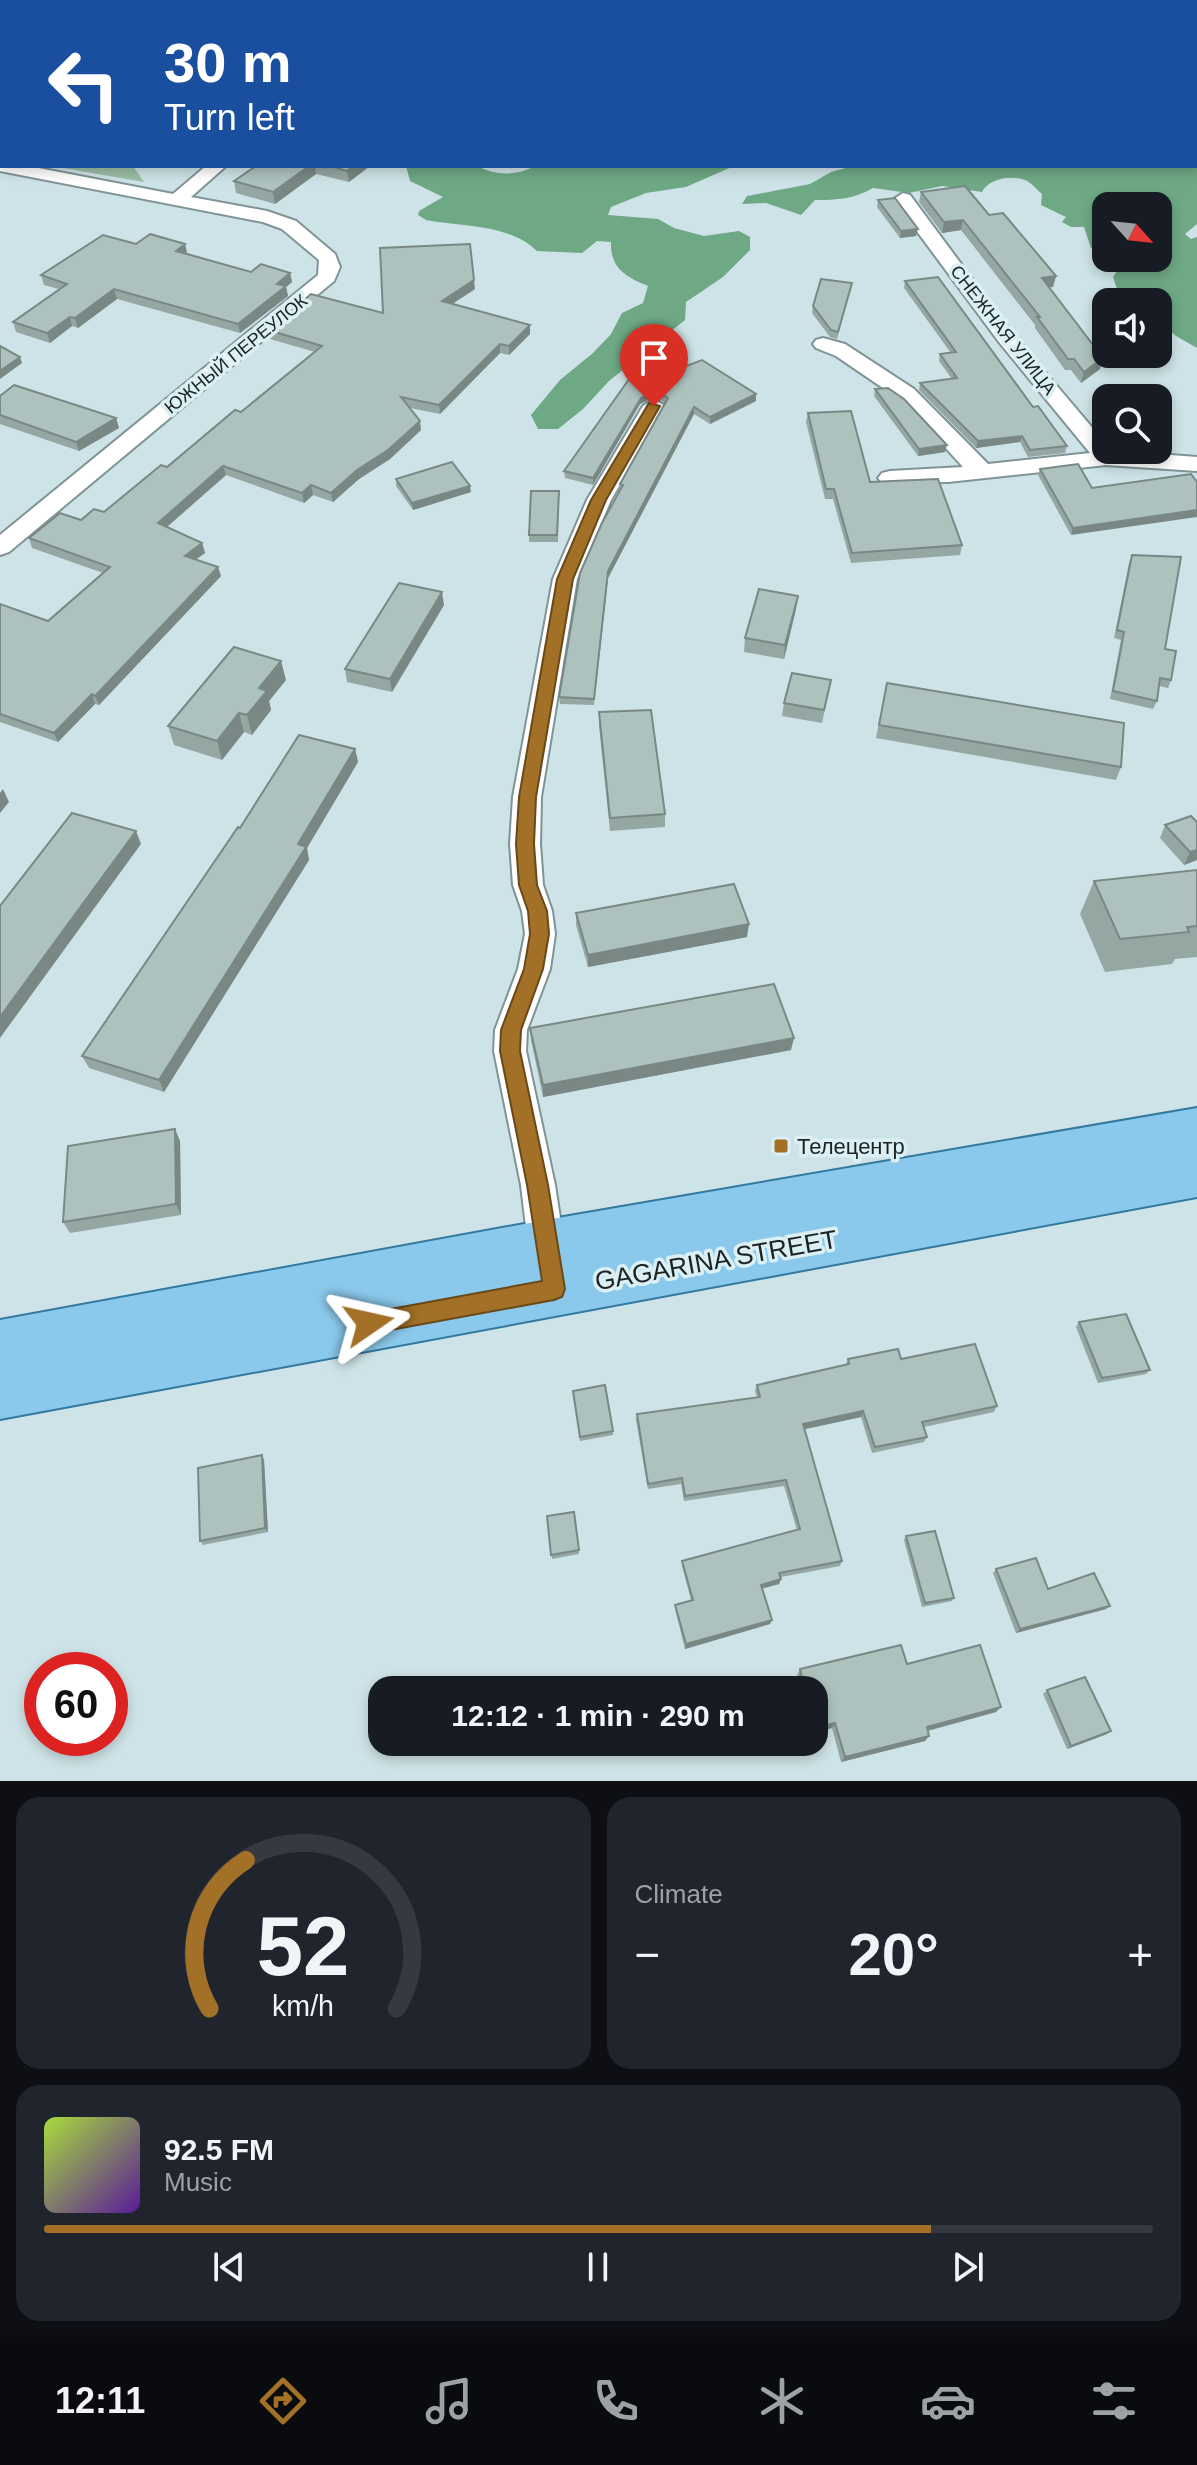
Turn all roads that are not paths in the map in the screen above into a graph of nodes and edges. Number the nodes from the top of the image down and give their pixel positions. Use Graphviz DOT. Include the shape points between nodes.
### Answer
graph roads {
  1 [pos="10,168"];
  2 [pos="215,168"];
  3 [pos="903,199"];
  4 [pos="177,200"];
  5 [pos="823,344"];
  6 [pos="654,406"];
  7 [pos="1092,441"];
  8 [pos="1092,459"];
  9 [pos="1172,462"];
  10 [pos="1197,464"];
  11 [pos="983,471"];
  12 [pos="890,478"];
  13 [pos="0,547"];
  14 [pos="1197,1130"];
  15 [pos="1197,1174"];
  16 [pos="550,1267"];
  17 [pos="0,1347"];
  18 [pos="0,1391"];
  1 -- 4 [label="street"];
  2 -- 4 [label="street"];
  3 -- 7 [label="street, СНЕЖНАЯ УЛИЦА" via="1006,338"];
  4 -- 13 [label="street, ЮЖНЫЙ ПЕРЕУЛОК" via="289,225 328,258 327,277"];
  5 -- 11 [label="street" via="851,354 914,399 964,459"];
  6 -- 16 [label="street" via="599,500 565,579 527,797 528,885 540,934 534,969 511,1030 510,1051"];
  8 -- 11 [label="street"];
  9 -- 10 [label="street"];
  11 -- 12 [label="street"];
  14 -- 16 [label="main road, GAGARINA STREET"];
  15 -- 16 [label="main road, GAGARINA STREET"];
  16 -- 17 [label="main road, GAGARINA STREET"];
  16 -- 18 [label="main road, GAGARINA STREET"];
}
